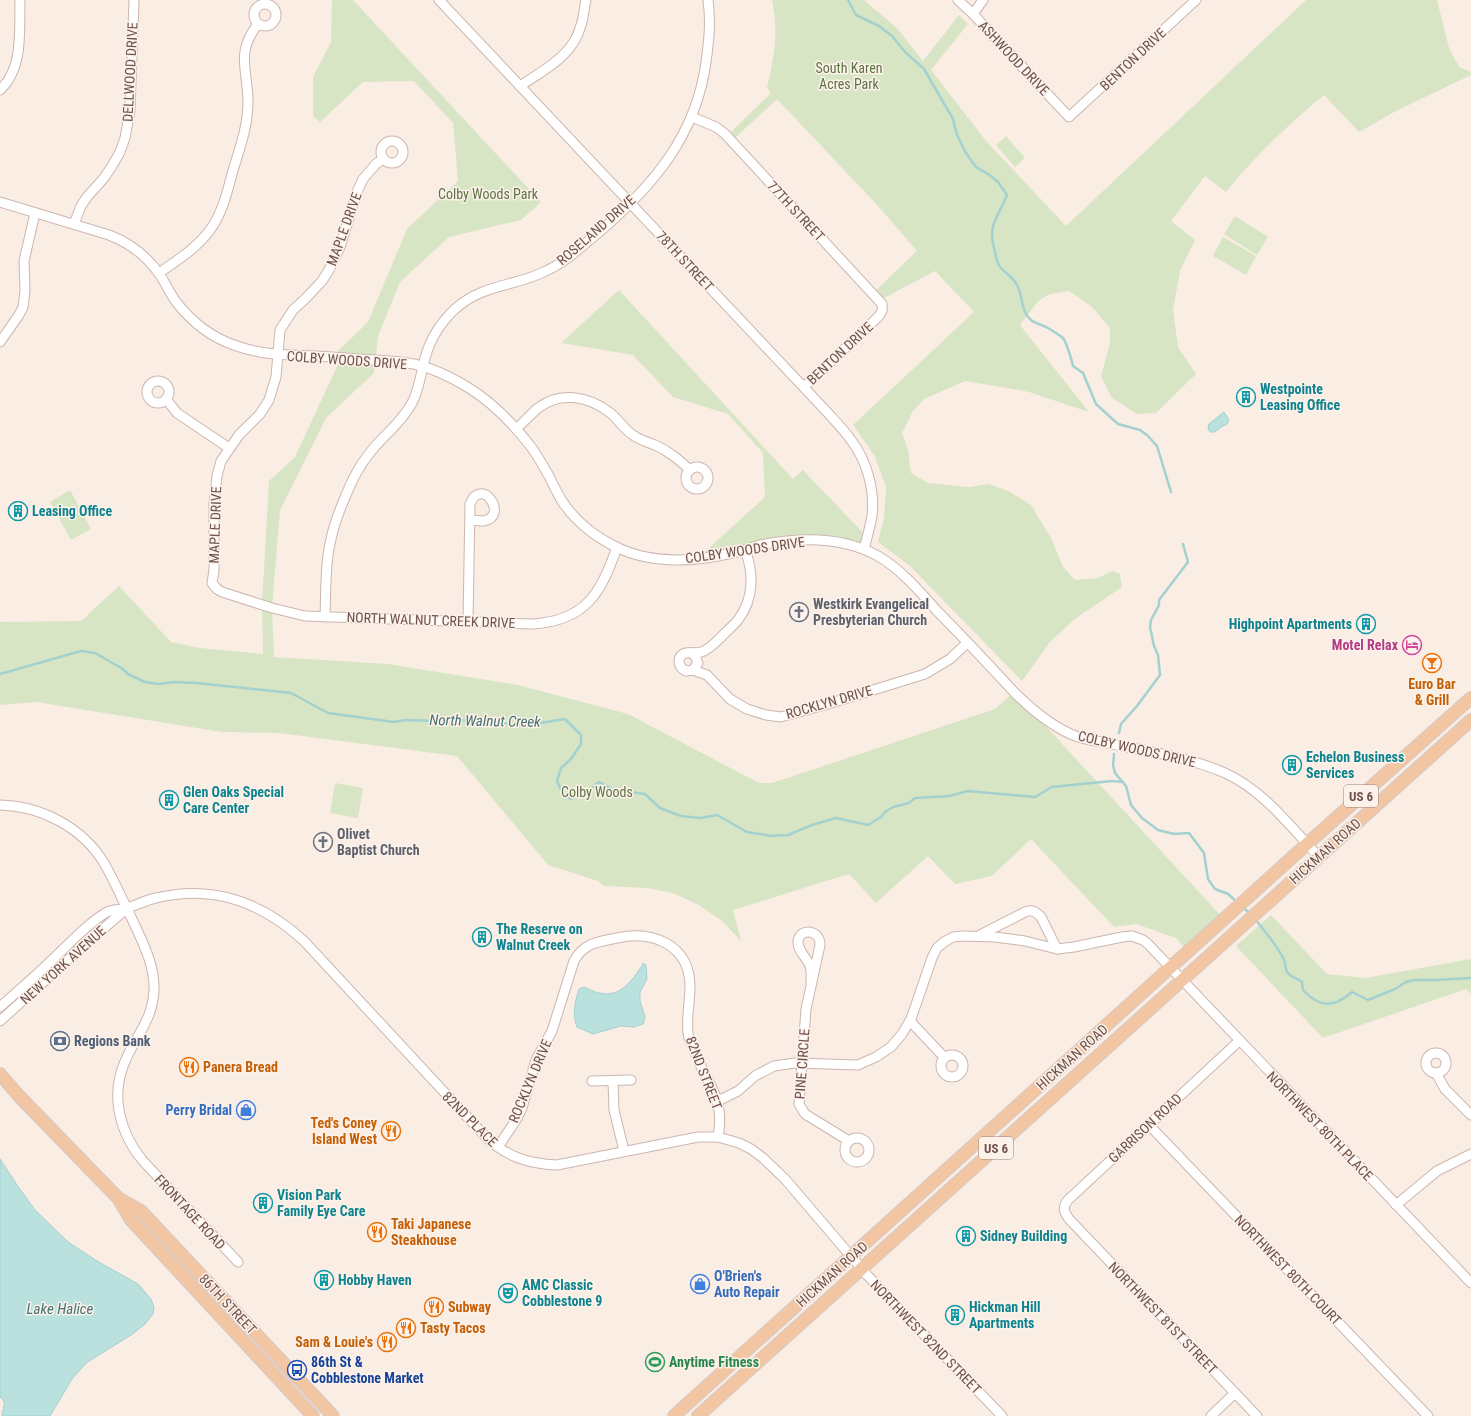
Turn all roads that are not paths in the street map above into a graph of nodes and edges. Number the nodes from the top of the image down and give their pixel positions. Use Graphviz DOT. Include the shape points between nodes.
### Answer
graph roads {
  1 [pos="20,0"];
  2 [pos="134,0"];
  3 [pos="439,0"];
  4 [pos="586,0"];
  5 [pos="708,0"];
  6 [pos="958,0"];
  7 [pos="983,0"];
  8 [pos="1196,0"];
  9 [pos="973,14"];
  10 [pos="258,24"];
  11 [pos="520,86"];
  12 [pos="0,90"];
  13 [pos="692,117"];
  14 [pos="1069,117"];
  15 [pos="383,159"];
  16 [pos="0,202"];
  17 [pos="630,203"];
  18 [pos="35,213"];
  19 [pos="74,224"];
  20 [pos="159,274"];
  21 [pos="877,318"];
  22 [pos="0,342"];
  23 [pos="278,355"];
  24 [pos="423,367"];
  25 [pos="804,387"];
  26 [pos="166,399"];
  27 [pos="516,429"];
  28 [pos="229,448"];
  29 [pos="690,470"];
  30 [pos="470,520"];
  31 [pos="617,548"];
  32 [pos="864,549"];
  33 [pos="745,550"];
  34 [pos="212,583"];
  35 [pos="325,617"];
  36 [pos="468,622"];
  37 [pos="968,642"];
  38 [pos="691,653"];
  39 [pos="693,670"];
  40 [pos="1471,698"];
  41 [pos="1471,720"];
  42 [pos="0,805"];
  43 [pos="1307,844"];
  44 [pos="1319,857"];
  45 [pos="127,908"];
  46 [pos="978,936"];
  47 [pos="304,941"];
  48 [pos="1057,949"];
  49 [pos="1170,968"];
  50 [pos="1182,981"];
  51 [pos="811,985"];
  52 [pos="0,1007"];
  53 [pos="558,1013"];
  54 [pos="910,1021"];
  55 [pos="0,1022"];
  56 [pos="1239,1041"];
  57 [pos="944,1057"];
  58 [pos="803,1063"];
  59 [pos="1436,1073"];
  60 [pos="0,1074"];
  61 [pos="631,1080"];
  62 [pos="592,1081"];
  63 [pos="613,1081"];
  64 [pos="718,1101"];
  65 [pos="1471,1115"];
  66 [pos="1149,1125"];
  67 [pos="718,1138"];
  68 [pos="849,1141"];
  69 [pos="498,1147"];
  70 [pos="624,1151"];
  71 [pos="1471,1154"];
  72 [pos="118,1198"];
  73 [pos="1396,1205"];
  74 [pos="1069,1219"];
  75 [pos="851,1256"];
  76 [pos="238,1262"];
  77 [pos="862,1268"];
  78 [pos="1471,1283"];
  79 [pos="1235,1393"];
  80 [pos="313,1416"];
  81 [pos="333,1416"];
  82 [pos="674,1416"];
  83 [pos="698,1416"];
  84 [pos="1002,1416"];
  85 [pos="1211,1416"];
  86 [pos="1258,1416"];
  87 [pos="1428,1416"];
  1 -- 12 [label="street" via="18,58 10,78"];
  2 -- 19 [label="street, DELLWOOD DRIVE" via="130,110 125,138 112,166 80,206"];
  3 -- 11 [label="street, 78TH STREET"];
  4 -- 11 [label="street" via="581,26 567,52"];
  5 -- 13 [label="street, ROSELAND DRIVE" via="708,53 699,98"];
  6 -- 9 [label="street, ASHWOOD DRIVE"];
  7 -- 9 [label="street"];
  8 -- 14 [label="street, BENTON DRIVE"];
  9 -- 14 [label="street, ASHWOOD DRIVE"];
  10 -- 20 [label="street" via="250,33 244,47 247,119 222,207 210,231 195,247"];
  11 -- 17 [label="street, 78TH STREET"];
  13 -- 17 [label="street, ROSELAND DRIVE" via="673,154"];
  13 -- 21 [label="street, 77TH STREET" via="716,127 725,134 877,298 883,309"];
  15 -- 23 [label="street, MAPLE DRIVE" via="363,179 330,270 293,310 280,330"];
  16 -- 18 [label="street, COLBY WOODS DRIVE"];
  17 -- 24 [label="street, ROSELAND DRIVE" via="562,263 530,278 497,286 468,298 453,310 434,335"];
  17 -- 25 [label="street, 78TH STREET"];
  18 -- 19 [label="street, COLBY WOODS DRIVE"];
  18 -- 22 [label="street" via="24,261 25,291 22,307"];
  19 -- 20 [label="street, COLBY WOODS DRIVE" via="118,239 136,249"];
  20 -- 23 [label="street, COLBY WOODS DRIVE" via="176,302 207,332 245,349"];
  21 -- 25 [label="street, BENTON DRIVE"];
  23 -- 24 [label="street, COLBY WOODS DRIVE" via="409,363"];
  23 -- 28 [label="street, MAPLE DRIVE" via="276,377 268,400 260,414 249,423"];
  24 -- 27 [label="street, COLBY WOODS DRIVE" via="468,387"];
  24 -- 35 [label="street, ROSELAND DRIVE" via="413,402 402,419 360,466 335,521 328,558"];
  25 -- 32 [label="street, 78TH STREET" via="852,440 863,459 870,480 873,502"];
  26 -- 28 [label="street" via="178,413"];
  27 -- 29 [label="street" via="548,402 564,397 586,399 610,413 633,435 672,454"];
  27 -- 31 [label="street, COLBY WOODS DRIVE" via="532,448 561,500 576,518"];
  28 -- 34 [label="street, MAPLE DRIVE" via="221,461 217,476"];
  30 -- 36 [label="street"];
  31 -- 33 [label="street, COLBY WOODS DRIVE" via="665,560 697,559"];
  31 -- 36 [label="street, NORTH WALNUT CREEK DRIVE" via="608,573 593,598 577,612 563,619 532,624"];
  32 -- 33 [label="street, COLBY WOODS DRIVE" via="823,540 796,540 760,545"];
  32 -- 37 [label="street, COLBY WOODS DRIVE" via="900,572"];
  33 -- 38 [label="street" via="752,583 749,600 743,612 715,642 702,652"];
  34 -- 35 [label="street, NORTH WALNUT CREEK DRIVE" via="222,592 272,608 305,616"];
  35 -- 36 [label="street, NORTH WALNUT CREEK DRIVE"];
  37 -- 39 [label="street, ROCKLYN DRIVE" via="950,659 925,674 780,717 747,709 730,700 707,675"];
  37 -- 43 [label="street, COLBY WOODS DRIVE" via="1033,710 1054,724 1078,737 1187,760 1226,773 1260,796"];
  38 -- 39 [label="street" via="698,661"];
  38 -- 39 [label="street, ROCKLYN DRIVE" via="682,655 679,664 686,671"];
  40 -- 43 [label="main road, HICKMAN ROAD / US 6"];
  41 -- 44 [label="main road, HICKMAN ROAD / US 6"];
  42 -- 45 [label="street, FRONTAGE ROAD" via="41,812 78,834 103,862"];
  43 -- 44 [label="street, COLBY WOODS DRIVE"];
  43 -- 49 [label="main road, HICKMAN ROAD / US 6"];
  44 -- 50 [label="main road, HICKMAN ROAD / US 6"];
  45 -- 47 [label="street, NEW YORK AVENUE" via="174,894 210,894 259,909 276,918"];
  45 -- 52 [label="street, NEW YORK AVENUE" via="108,911 88,926"];
  45 -- 55 [label="street, NEW YORK AVENUE"];
  45 -- 76 [label="street, FRONTAGE ROAD" via="151,963 154,990 149,1017 124,1064 118,1085 121,1124 126,1138 143,1161"];
  46 -- 48 [label="street" via="1025,941"];
  46 -- 48 [label="street" via="1025,912 1033,911 1041,917"];
  46 -- 54 [label="street" via="953,937 937,948"];
  47 -- 69 [label="street, 82ND PLACE" via="483,1134"];
  48 -- 49 [label="street, NORTHWEST 80TH PLACE" via="1132,936 1148,944"];
  49 -- 50 [label="street, NORTHWEST 80TH PLACE"];
  49 -- 75 [label="main road, HICKMAN ROAD / US 6"];
  50 -- 56 [label="street, NORTHWEST 80TH PLACE"];
  50 -- 77 [label="main road, HICKMAN ROAD / US 6"];
  51 -- 51 [label="street, PINE CIRCLE" via="820,940 814,933 804,932 800,935 798,945 810,966"];
  51 -- 58 [label="street, PINE CIRCLE" via="806,1009"];
  53 -- 64 [label="street, 82ND STREET" via="574,961 583,949 595,942 634,935 656,938 668,944 682,958 687,968 690,978 688,1037"];
  53 -- 69 [label="street, ROCKLYN DRIVE" via="552,1031 536,1060 519,1114"];
  54 -- 57 [label="street"];
  54 -- 58 [label="street" via="890,1047 858,1065"];
  56 -- 66 [label="street, GARRISON ROAD"];
  56 -- 73 [label="street, NORTHWEST 80TH PLACE"];
  58 -- 64 [label="street" via="785,1063 764,1070 738,1091"];
  58 -- 68 [label="street, PINE CIRCLE" via="798,1098 801,1110"];
  59 -- 65 [label="street" via="1445,1089"];
  60 -- 72 [label="main road, 86TH STREET"];
  61 -- 63 [label="street"];
  62 -- 63 [label="street"];
  63 -- 70 [label="street" via="615,1114"];
  64 -- 67 [label="street, 82ND STREET"];
  66 -- 74 [label="street, GARRISON ROAD" via="1068,1200 1064,1210"];
  66 -- 87 [label="street, NORTHWEST 80TH COURT"];
  67 -- 70 [label="street, 82ND PLACE" via="685,1138"];
  67 -- 75 [label="street" via="739,1143 764,1158"];
  69 -- 70 [label="street, 82ND PLACE" via="518,1159 541,1164 569,1163"];
  71 -- 73 [label="street" via="1437,1171"];
  72 -- 80 [label="main road, 86TH STREET" via="131,1220"];
  72 -- 81 [label="main road, 86TH STREET" via="141,1211"];
  73 -- 78 [label="street, NORTHWEST 80TH PLACE"];
  74 -- 79 [label="street, NORTHWEST 81ST STREET"];
  75 -- 77 [label="street, NORTHWEST 82ND STREET"];
  75 -- 82 [label="main road, HICKMAN ROAD / US 6"];
  77 -- 83 [label="main road, HICKMAN ROAD / US 6"];
  77 -- 84 [label="street, NORTHWEST 82ND STREET"];
  79 -- 85 [label="street"];
  79 -- 86 [label="street, NORTHWEST 81ST STREET"];
}
